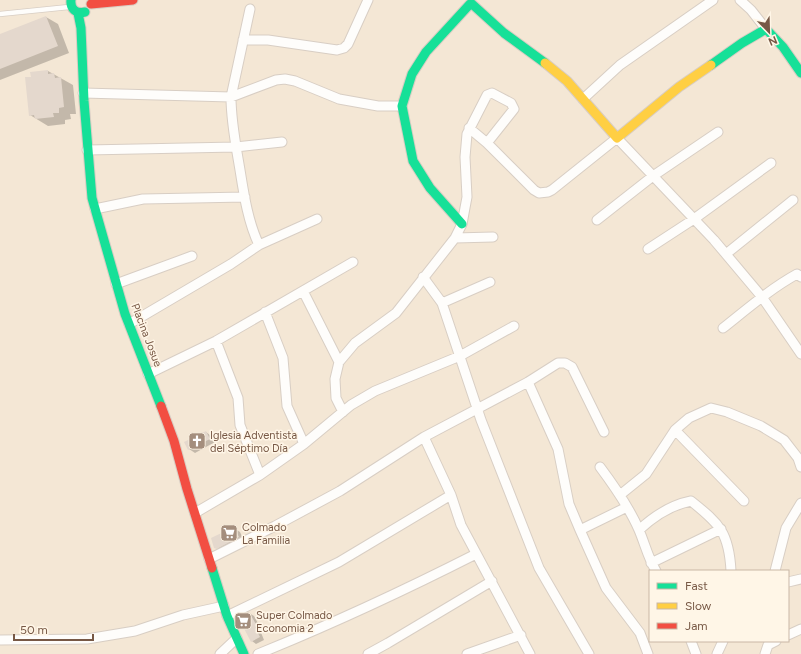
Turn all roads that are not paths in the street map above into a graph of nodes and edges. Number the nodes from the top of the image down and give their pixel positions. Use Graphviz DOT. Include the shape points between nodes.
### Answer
graph roads {
  1 [pos="133,0"];
  2 [pos="368,0"];
  3 [pos="713,0"];
  4 [pos="740,0"];
  5 [pos="91,2"];
  6 [pos="71,3"];
  7 [pos="250,9"];
  8 [pos="78,13"];
  9 [pos="0,14"];
  10 [pos="766,29"];
  11 [pos="244,40"];
  12 [pos="801,73"];
  13 [pos="83,93"];
  14 [pos="231,97"];
  15 [pos="583,99"];
  16 [pos="402,106"];
  17 [pos="469,128"];
  18 [pos="718,132"];
  19 [pos="617,138"];
  20 [pos="282,142"];
  21 [pos="487,143"];
  22 [pos="236,147"];
  23 [pos="87,150"];
  24 [pos="770,163"];
  25 [pos="653,176"];
  26 [pos="244,197"];
  27 [pos="792,200"];
  28 [pos="95,208"];
  29 [pos="317,219"];
  30 [pos="694,219"];
  31 [pos="597,220"];
  32 [pos="462,224"];
  33 [pos="493,237"];
  34 [pos="454,238"];
  35 [pos="259,245"];
  36 [pos="648,249"];
  37 [pos="726,254"];
  38 [pos="192,256"];
  39 [pos="353,262"];
  40 [pos="800,274"];
  41 [pos="423,277"];
  42 [pos="490,282"];
  43 [pos="116,284"];
  44 [pos="303,291"];
  45 [pos="762,297"];
  46 [pos="442,303"];
  47 [pos="265,312"];
  48 [pos="129,324"];
  49 [pos="514,326"];
  50 [pos="723,328"];
  51 [pos="216,341"];
  52 [pos="801,354"];
  53 [pos="460,356"];
  54 [pos="339,362"];
  55 [pos="148,374"];
  56 [pos="528,382"];
  57 [pos="478,408"];
  58 [pos="342,412"];
  59 [pos="675,430"];
  60 [pos="604,432"];
  61 [pos="424,437"];
  62 [pos="304,444"];
  63 [pos="799,457"];
  64 [pos="600,467"];
  65 [pos="801,468"];
  66 [pos="260,475"];
  67 [pos="451,495"];
  68 [pos="620,495"];
  69 [pos="744,501"];
  70 [pos="801,503"];
  71 [pos="627,507"];
  72 [pos="195,513"];
  73 [pos="721,529"];
  74 [pos="580,530"];
  75 [pos="639,530"];
  76 [pos="476,554"];
  77 [pos="209,559"];
  78 [pos="653,567"];
  79 [pos="731,570"];
  80 [pos="775,570"];
  81 [pos="801,578"];
  82 [pos="492,582"];
  83 [pos="789,582"];
  84 [pos="226,611"];
  85 [pos="801,629"];
  86 [pos="521,635"];
  87 [pos="789,635"];
  88 [pos="237,638"];
  89 [pos="0,640"];
  90 [pos="691,642"];
  91 [pos="723,642"];
  92 [pos="220,654"];
  93 [pos="244,654"];
  94 [pos="258,654"];
  95 [pos="368,654"];
  96 [pos="467,654"];
  97 [pos="530,654"];
  98 [pos="589,654"];
  99 [pos="648,654"];
  100 [pos="696,654"];
  101 [pos="717,654"];
  1 -- 5 [label="street"];
  2 -- 11 [label="street" via="344,48 333,50 268,40"];
  3 -- 15 [label="street" via="620,65"];
  4 -- 10 [label="street"];
  5 -- 8 [label="street" via="88,10"];
  6 -- 8 [label="street" via="74,11"];
  6 -- 9 [label="lane"];
  7 -- 11 [label="street"];
  8 -- 13 [label="street, Placina Josue" via="81,28"];
  10 -- 12 [label="street" via="783,46"];
  10 -- 19 [label="street" via="679,87"];
  11 -- 14 [label="street"];
  13 -- 14 [label="street"];
  13 -- 23 [label="street, Placina Josue"];
  14 -- 16 [label="street" via="285,79 339,99 378,106"];
  14 -- 22 [label="street"];
  15 -- 16 [label="street" via="567,81 504,33 472,4 468,5 426,52 412,74"];
  15 -- 19 [label="street"];
  16 -- 32 [label="street" via="413,161 430,188"];
  17 -- 21 [label="street"];
  17 -- 21 [label="street" via="486,95 492,93 511,103 514,109"];
  17 -- 32 [label="street" via="466,134 465,157 467,197"];
  18 -- 25 [label="street"];
  19 -- 21 [label="street" via="552,190 539,193"];
  19 -- 25 [label="street"];
  20 -- 22 [label="street"];
  22 -- 23 [label="street"];
  22 -- 26 [label="street"];
  23 -- 28 [label="street, Placina Josue"];
  24 -- 30 [label="street"];
  25 -- 30 [label="street"];
  25 -- 31 [label="street"];
  26 -- 28 [label="street" via="143,199"];
  26 -- 35 [label="street"];
  27 -- 37 [label="street"];
  28 -- 43 [label="street, Placina Josue"];
  29 -- 35 [label="street"];
  30 -- 36 [label="street"];
  30 -- 37 [label="street"];
  32 -- 34 [label="street"];
  33 -- 34 [label="street"];
  34 -- 41 [label="street"];
  35 -- 48 [label="street"];
  37 -- 45 [label="street"];
  38 -- 43 [label="street"];
  39 -- 44 [label="street"];
  40 -- 45 [label="street"];
  41 -- 46 [label="street"];
  41 -- 54 [label="street" via="396,313 355,343"];
  42 -- 46 [label="street"];
  43 -- 48 [label="street, Placina Josue"];
  44 -- 47 [label="street"];
  44 -- 54 [label="street"];
  45 -- 50 [label="street"];
  45 -- 52 [label="street"];
  46 -- 53 [label="street"];
  47 -- 51 [label="street"];
  47 -- 62 [label="street" via="283,358 287,406"];
  48 -- 55 [label="street, Placina Josue"];
  49 -- 53 [label="street"];
  51 -- 55 [label="street"];
  51 -- 66 [label="street" via="238,398 240,425"];
  53 -- 57 [label="street"];
  53 -- 58 [label="street" via="375,391"];
  54 -- 58 [label="street" via="335,379 336,398"];
  55 -- 72 [label="street, Placina Josue" via="174,441"];
  56 -- 57 [label="street"];
  56 -- 60 [label="street" via="558,363 565,362 572,367"];
  56 -- 74 [label="street" via="558,449 569,504"];
  57 -- 61 [label="street"];
  57 -- 98 [label="street" via="540,568"];
  58 -- 62 [label="street"];
  59 -- 63 [label="street" via="689,418 711,408 761,426 784,440"];
  59 -- 68 [label="street" via="646,474"];
  59 -- 69 [label="street"];
  61 -- 67 [label="street"];
  61 -- 77 [label="street" via="340,491"];
  62 -- 66 [label="street"];
  63 -- 65 [label="street"];
  64 -- 68 [label="street"];
  66 -- 72 [label="street"];
  67 -- 76 [label="street" via="461,525"];
  67 -- 84 [label="street" via="339,562"];
  68 -- 71 [label="street"];
  70 -- 80 [label="street" via="786,528"];
  71 -- 74 [label="street"];
  71 -- 75 [label="street"];
  72 -- 77 [label="street, Placina Josue"];
  73 -- 75 [label="street" via="691,501 670,508"];
  73 -- 78 [label="street"];
  73 -- 79 [label="street" via="730,553"];
  74 -- 99 [label="street" via="606,588 640,633"];
  75 -- 78 [label="street"];
  76 -- 82 [label="street"];
  76 -- 94 [label="street"];
  77 -- 84 [label="street, Placina Josue"];
  81 -- 83 [label="street"];
  82 -- 86 [label="street"];
  82 -- 95 [label="street"];
  84 -- 88 [label="street, Placina Josue"];
  84 -- 89 [label="street" via="183,615 135,631 87,639"];
  85 -- 87 [label="street"];
  86 -- 96 [label="street"];
  86 -- 97 [label="street"];
  88 -- 92 [label="street"];
  88 -- 93 [label="street, Placina Josue"];
  90 -- 100 [label="street"];
  91 -- 101 [label="street"];
}
